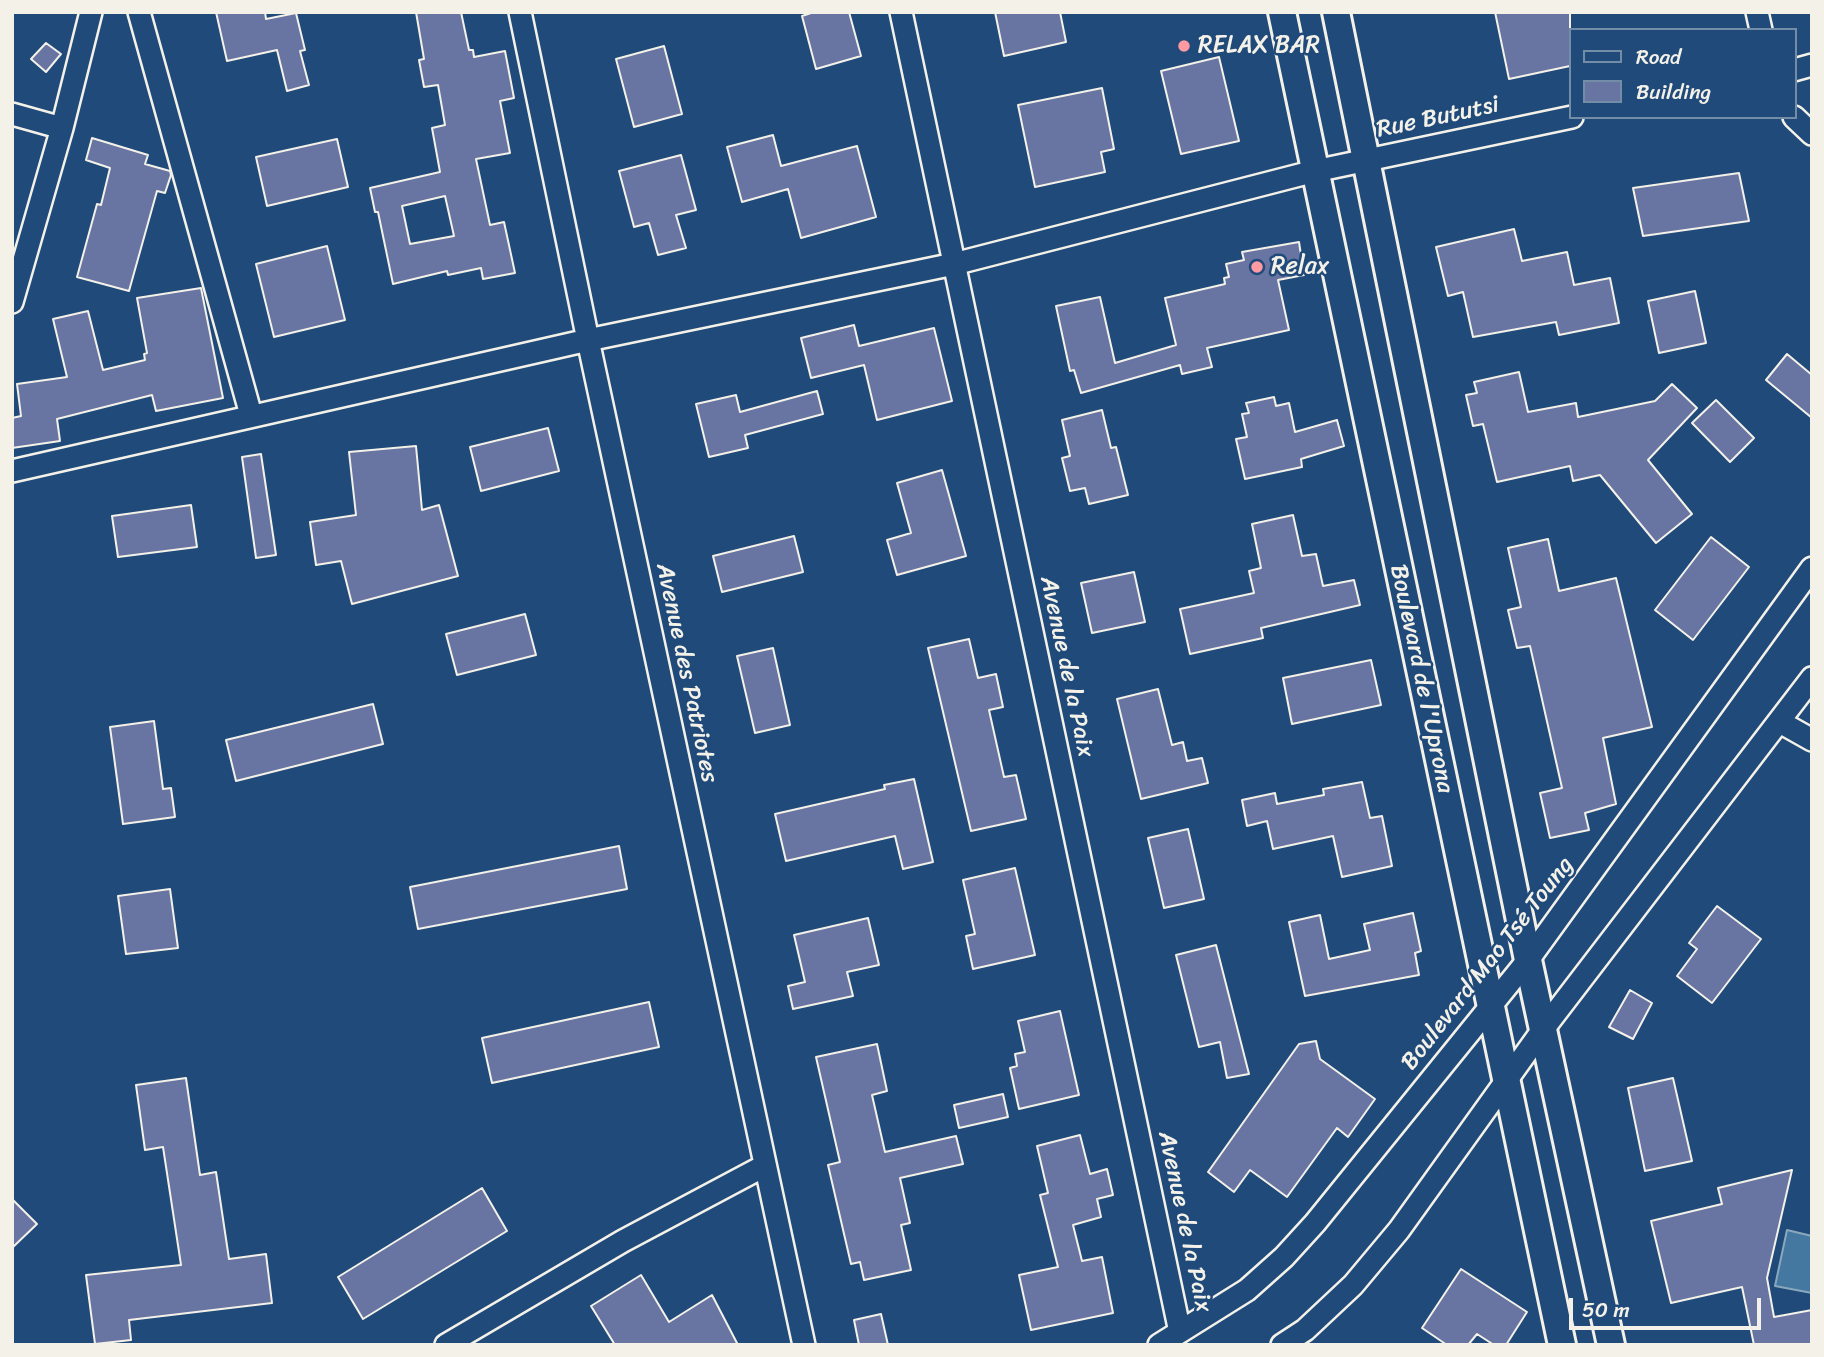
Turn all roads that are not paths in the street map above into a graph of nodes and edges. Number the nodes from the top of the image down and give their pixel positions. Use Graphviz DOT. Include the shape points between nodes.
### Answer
graph roads {
  1 [pos="91,12"];
  2 [pos="139,12"];
  3 [pos="520,12"];
  4 [pos="901,12"];
  5 [pos="1282,12"];
  6 [pos="1336,12"];
  7 [pos="12,114"];
  8 [pos="1568,118"];
  9 [pos="1796,119"];
  10 [pos="62,128"];
  11 [pos="1812,134"];
  12 [pos="1366,159"];
  13 [pos="1315,171"];
  14 [pos="954,264"];
  15 [pos="12,302"];
  16 [pos="588,340"];
  17 [pos="251,415"];
  18 [pos="12,471"];
  19 [pos="1812,568"];
  20 [pos="1812,678"];
  21 [pos="1780,722"];
  22 [pos="1812,740"];
  23 [pos="1528,960"];
  24 [pos="1490,1009"];
  25 [pos="1544,1028"];
  26 [pos="1506,1083"];
  27 [pos="764,1166"];
  28 [pos="1180,1332"];
  29 [pos="446,1345"];
  30 [pos="804,1345"];
  31 [pos="1159,1345"];
  32 [pos="1282,1345"];
  33 [pos="1562,1345"];
  34 [pos="1611,1345"];
  1 -- 10 [label="street"];
  2 -- 17 [label="street"];
  3 -- 16 [label="street, Avenue des Patriotes"];
  4 -- 14 [label="street, Avenue de la Paix"];
  5 -- 13 [label="street, Boulevard de l'Uprona"];
  6 -- 12 [label="street, Boulevard de l'Uprona"];
  7 -- 10 [label="street"];
  8 -- 12 [label="street, Rue Bututsi"];
  9 -- 11 [label="street"];
  10 -- 15 [label="street"];
  12 -- 13 [label="street, Rue Bututsi"];
  12 -- 23 [label="street, Boulevard de l'Uprona"];
  13 -- 14 [label="street, Rue Bututsi"];
  13 -- 24 [label="street, Boulevard de l'Uprona"];
  14 -- 16 [label="street, Rue Bututsi"];
  14 -- 28 [label="street, Avenue de la Paix"];
  16 -- 17 [label="street, Rue Bututsi"];
  16 -- 27 [label="street, Avenue des Patriotes"];
  17 -- 18 [label="street, Rue Bututsi"];
  19 -- 23 [label="street, Boulevard Mao Tsé Toung"];
  20 -- 21 [label="street"];
  21 -- 22 [label="street"];
  21 -- 25 [label="street"];
  23 -- 24 [label="street, Boulevard Mao Tsé Toung"];
  23 -- 25 [label="street, Boulevard de l'Uprona"];
  24 -- 26 [label="street, Boulevard de l'Uprona"];
  24 -- 28 [label="street, Boulevard Mao Tsé Toung" via="1284,1257 1247,1290"];
  25 -- 26 [label="street"];
  25 -- 34 [label="street, Boulevard de l'Uprona"];
  26 -- 32 [label="street" via="1353,1285"];
  26 -- 33 [label="street, Boulevard de l'Uprona"];
  27 -- 29 [label="street"];
  27 -- 30 [label="street, Avenue des Patriotes"];
  28 -- 31 [label="street, Boulevard Mao Tsé Toung"];
}
